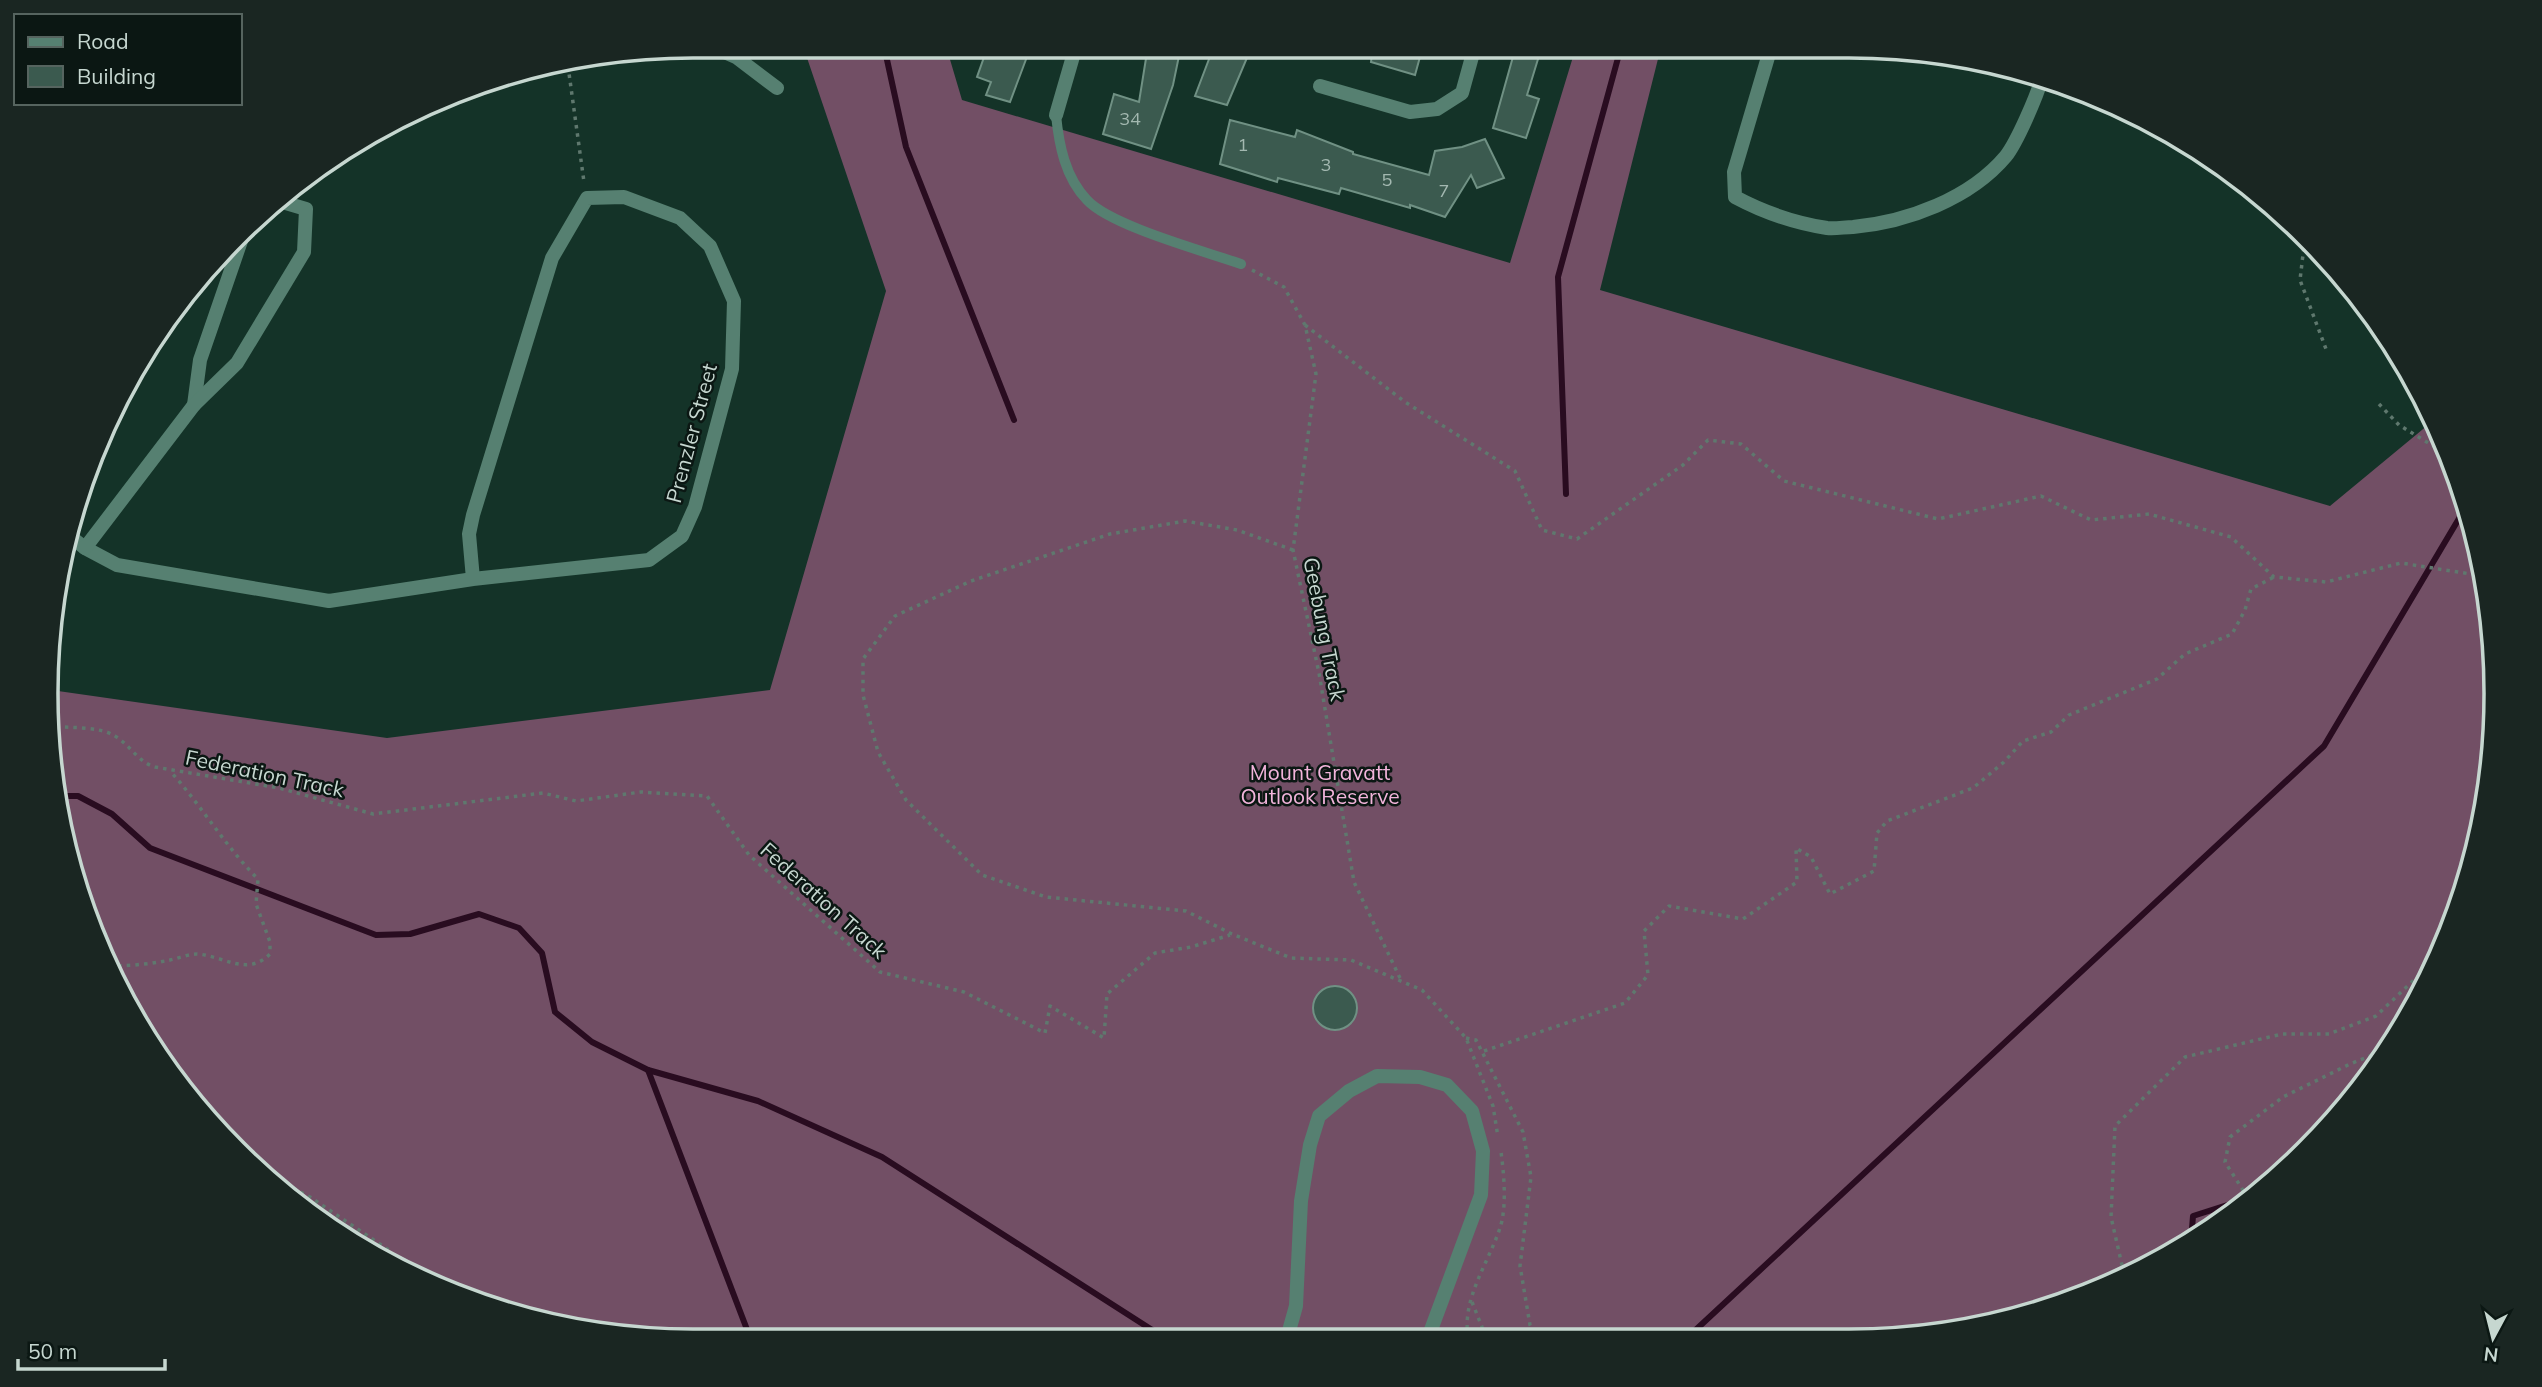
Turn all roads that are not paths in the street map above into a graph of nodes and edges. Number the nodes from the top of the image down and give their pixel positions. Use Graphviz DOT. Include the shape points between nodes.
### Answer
graph roads {
  1 [pos="737,58"];
  2 [pos="1073,58"];
  3 [pos="1472,58"];
  4 [pos="1768,58"];
  5 [pos="1320,86"];
  6 [pos="2039,87"];
  7 [pos="777,88"];
  8 [pos="1056,115"];
  9 [pos="288,204"];
  10 [pos="239,249"];
  11 [pos="1241,264"];
  12 [pos="194,405"];
  13 [pos="76,541"];
  14 [pos="85,548"];
  15 [pos="473,579"];
  16 [pos="1290,1329"];
  17 [pos="1431,1329"];
  1 -- 7 [label="street"];
  2 -- 8 [label="street"];
  3 -- 5 [label="street" via="1462,93 1437,109 1410,112"];
  4 -- 6 [label="street" via="1734,172 1735,197 1761,210 1829,229 1880,224 1932,207 1976,184 2007,155"];
  8 -- 11 [label="lane" via="1066,167 1087,200 1114,219"];
  9 -- 12 [label="street" via="306,209 304,253 237,363"];
  10 -- 12 [label="street" via="200,360"];
  12 -- 14 [label="street"];
  13 -- 14 [label="street, Prenzler Street"];
  14 -- 15 [label="street, Prenzler Street" via="117,565 329,601"];
  15 -- 15 [label="street, Prenzler Street" via="649,560 682,536 695,507 733,369 734,301 710,246 680,218 624,197 587,198 552,258 469,534"];
  16 -- 17 [label="street" via="1296,1306 1301,1201 1319,1116 1349,1091 1377,1076 1420,1077 1447,1085 1472,1111 1483,1151 1481,1195"];
}
